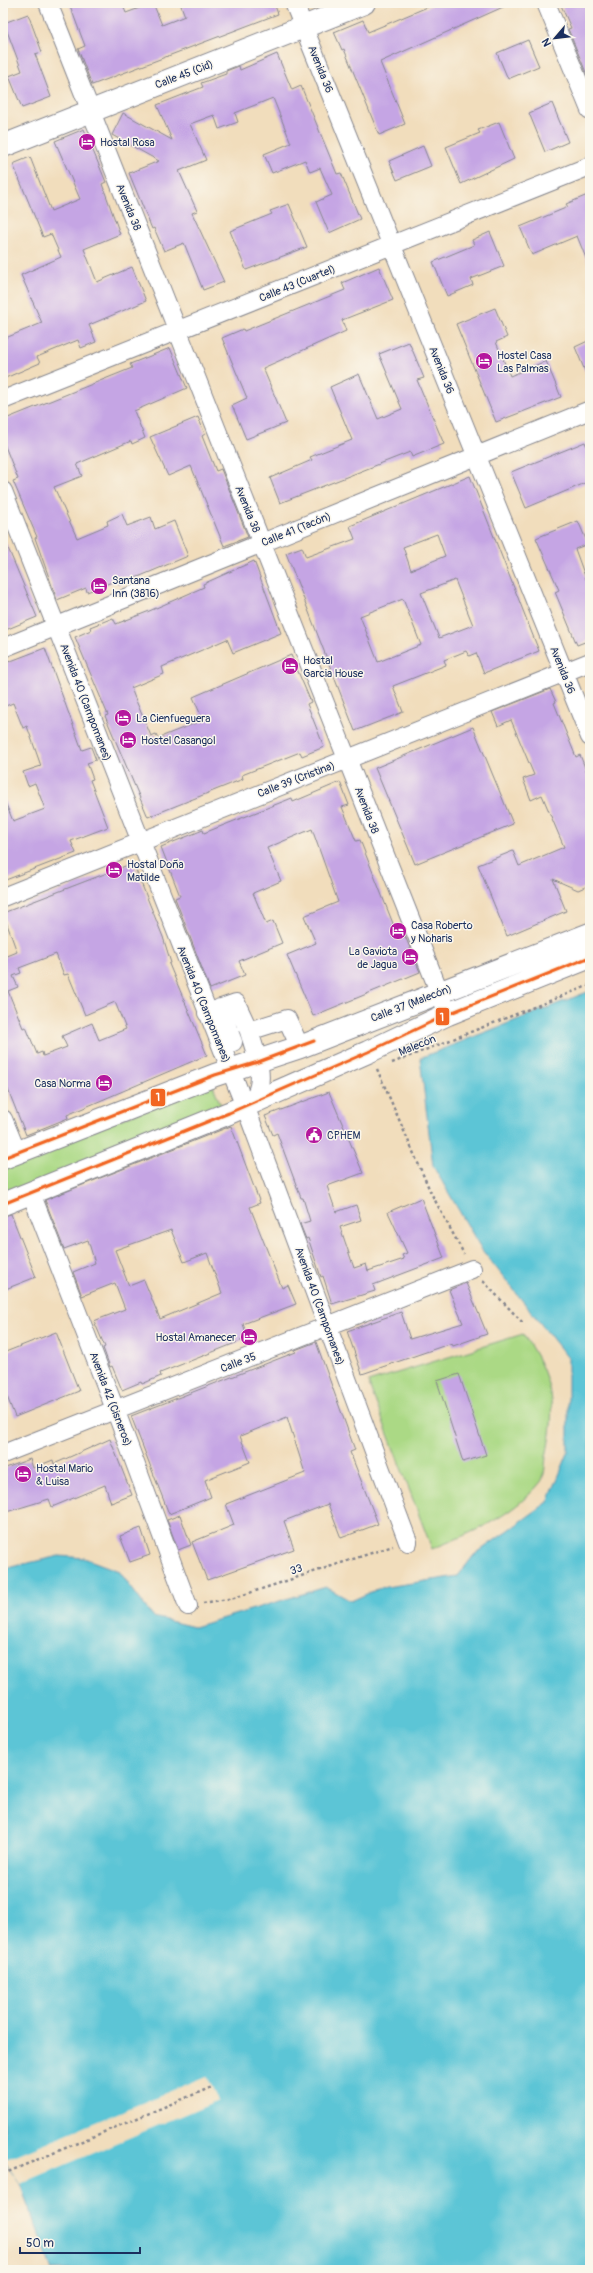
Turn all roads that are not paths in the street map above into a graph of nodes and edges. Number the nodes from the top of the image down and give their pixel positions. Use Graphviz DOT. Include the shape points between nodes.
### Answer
graph roads {
  1 [pos="48,3"];
  2 [pos="294,3"];
  3 [pos="364,3"];
  4 [pos="546,3"];
  5 [pos="304,28"];
  6 [pos="91,110"];
  7 [pos="590,110"];
  8 [pos="3,146"];
  9 [pos="590,166"];
  10 [pos="392,246"];
  11 [pos="178,331"];
  12 [pos="3,400"];
  13 [pos="590,410"];
  14 [pos="477,456"];
  15 [pos="3,491"];
  16 [pos="262,543"];
  17 [pos="56,627"];
  18 [pos="3,648"];
  19 [pos="590,662"];
  20 [pos="564,672"];
  21 [pos="590,737"];
  22 [pos="347,759"];
  23 [pos="140,840"];
  24 [pos="3,897"];
  25 [pos="590,934"];
  26 [pos="590,957"];
  27 [pos="439,992"];
  28 [pos="214,1011"];
  29 [pos="448,1014"];
  30 [pos="226,1042"];
  31 [pos="300,1046"];
  32 [pos="254,1047"];
  33 [pos="230,1070"];
  34 [pos="245,1105"];
  35 [pos="3,1119"];
  36 [pos="10,1155"];
  37 [pos="31,1193"];
  38 [pos="3,1204"];
  39 [pos="472,1269"];
  40 [pos="328,1327"];
  41 [pos="115,1409"];
  42 [pos="3,1454"];
  43 [pos="408,1542"];
  44 [pos="188,1606"];
  1 -- 6 [label="street, Avenida 38"];
  2 -- 5 [label="street, Avenida 36"];
  3 -- 5 [label="main road, Calle 45 (Cid)"];
  4 -- 7 [label="street"];
  5 -- 6 [label="main road, Calle 45 (Cid)"];
  5 -- 10 [label="street, Avenida 36"];
  6 -- 8 [label="main road, Calle 45 (Cid)"];
  6 -- 11 [label="street, Avenida 38"];
  9 -- 10 [label="street, Calle 43 (Cuartel)"];
  10 -- 11 [label="street, Calle 43 (Cuartel)"];
  10 -- 14 [label="street, Avenida 36"];
  11 -- 12 [label="street, Calle 43 (Cuartel)"];
  11 -- 16 [label="street, Avenida 38"];
  13 -- 14 [label="street, Calle 41 (Tacón)"];
  14 -- 16 [label="street, Calle 41 (Tacón)"];
  14 -- 20 [label="street, Avenida 36"];
  15 -- 17 [label="street, Avenida 40 (Campomanes)"];
  16 -- 17 [label="street, Calle 41 (Tacón)"];
  16 -- 22 [label="street, Avenida 38"];
  17 -- 18 [label="street, Calle 41 (Tacón)"];
  17 -- 23 [label="street, Avenida 40 (Campomanes)"];
  19 -- 20 [label="street, Calle 39 (Cristina)"];
  20 -- 21 [label="street, Avenida 36"];
  20 -- 22 [label="street, Calle 39 (Cristina)"];
  22 -- 23 [label="street, Calle 39 (Cristina)"];
  22 -- 27 [label="street, Avenida 38"];
  23 -- 24 [label="street, Calle 39 (Cristina)"];
  23 -- 28 [label="street, Avenida 40 (Campomanes)"];
  25 -- 27 [label="main road, Calle 37 (Malecón)"];
  26 -- 29 [label="main road"];
  27 -- 29 [label="street, Avenida 38"];
  27 -- 31 [label="main road, Calle 37 (Malecón)"];
  28 -- 30 [label="street, Avenida 40 (Campomanes)"];
  28 -- 32 [label="street" via="236,1003"];
  29 -- 34 [label="main road" via="375,1065"];
  30 -- 32 [label="street"];
  30 -- 33 [label="street, Avenida 40 (Campomanes)"];
  31 -- 32 [label="main road, Calle 37 (Malecón)"];
  31 -- 32 [label="street" via="287,1019"];
  32 -- 33 [label="main road, Calle 37 (Malecón)"];
  32 -- 34 [label="street" via="259,1074 256,1093"];
  33 -- 34 [label="street, Avenida 40 (Campomanes)"];
  33 -- 36 [label="main road, Calle 37 (Malecón)"];
  34 -- 37 [label="main road"];
  34 -- 40 [label="street, Avenida 40 (Campomanes)"];
  35 -- 36 [label="street"];
  37 -- 38 [label="main road"];
  37 -- 41 [label="street, Avenida 42 (Cisneros)"];
  39 -- 40 [label="street, Calle 35"];
  40 -- 41 [label="street, Calle 35"];
  40 -- 43 [label="street, Avenida 40 (Campomanes)"];
  41 -- 42 [label="street, Calle 35"];
  41 -- 44 [label="street, Avenida 42 (Cisneros)"];
}
